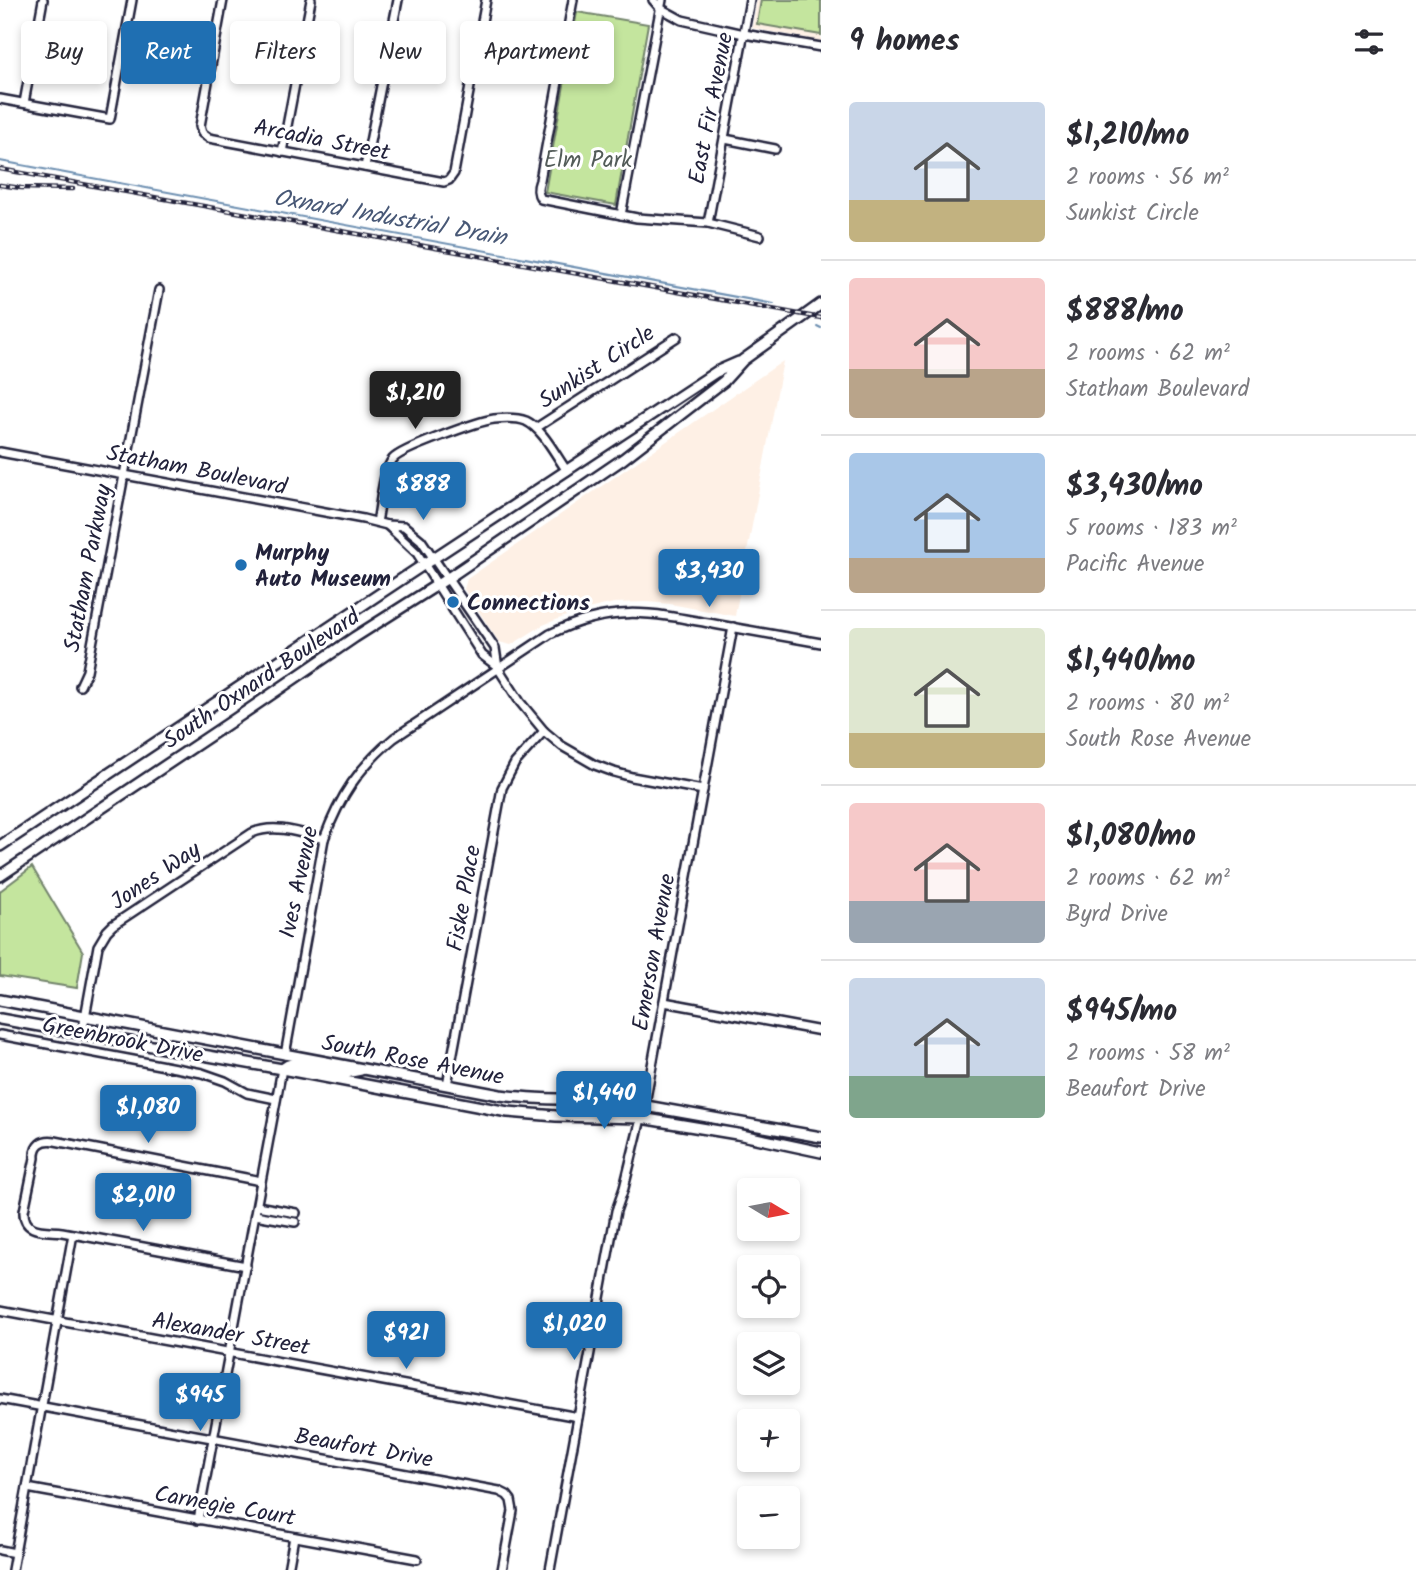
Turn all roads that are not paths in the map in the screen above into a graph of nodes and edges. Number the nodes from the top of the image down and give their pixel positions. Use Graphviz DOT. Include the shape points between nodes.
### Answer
graph roads {
  1 [pos="43,0"];
  2 [pos="132,0"];
  3 [pos="223,0"];
  4 [pos="311,0"];
  5 [pos="398,0"];
  6 [pos="486,0"];
  7 [pos="573,0"];
  8 [pos="653,0"];
  9 [pos="750,0"];
  10 [pos="661,4"];
  11 [pos="744,34"];
  12 [pos="821,47"];
  13 [pos="0,99"];
  14 [pos="24,103"];
  15 [pos="724,139"];
  16 [pos="775,149"];
  17 [pos="282,152"];
  18 [pos="365,167"];
  19 [pos="621,215"];
  20 [pos="708,223"];
  21 [pos="760,236"];
  22 [pos="159,290"];
  23 [pos="821,304"];
  24 [pos="677,337"];
  25 [pos="743,360"];
  26 [pos="536,428"];
  27 [pos="0,452"];
  28 [pos="567,471"];
  29 [pos="124,474"];
  30 [pos="377,522"];
  31 [pos="387,525"];
  32 [pos="434,559"];
  33 [pos="424,565"];
  34 [pos="448,578"];
  35 [pos="437,585"];
  36 [pos="733,627"];
  37 [pos="821,643"];
  38 [pos="498,668"];
  39 [pos="80,687"];
  40 [pos="544,731"];
  41 [pos="703,790"];
  42 [pos="324,839"];
  43 [pos="0,846"];
  44 [pos="0,876"];
  45 [pos="0,1000"];
  46 [pos="663,1002"];
  47 [pos="85,1016"];
  48 [pos="0,1020"];
  49 [pos="821,1031"];
  50 [pos="82,1034"];
  51 [pos="0,1035"];
  52 [pos="285,1055"];
  53 [pos="282,1069"];
  54 [pos="366,1069"];
  55 [pos="447,1085"];
  56 [pos="276,1099"];
  57 [pos="643,1105"];
  58 [pos="641,1118"];
  59 [pos="821,1137"];
  60 [pos="821,1152"];
  61 [pos="261,1181"];
  62 [pos="257,1206"];
  63 [pos="255,1215"];
  64 [pos="73,1234"];
  65 [pos="246,1266"];
  66 [pos="0,1310"];
  67 [pos="57,1321"];
  68 [pos="230,1352"];
  69 [pos="0,1399"];
  70 [pos="41,1407"];
  71 [pos="578,1417"];
  72 [pos="214,1439"];
  73 [pos="27,1488"];
  74 [pos="198,1520"];
  75 [pos="294,1537"];
  76 [pos="0,1550"];
  77 [pos="15,1553"];
  78 [pos="417,1559"];
  79 [pos="12,1570"];
  80 [pos="288,1570"];
  81 [pos="502,1570"];
  82 [pos="550,1570"];
  1 -- 14 [label="street"];
  2 -- 14 [label="street" via="110,119"];
  3 -- 17 [label="street, Arcadia Street" via="202,133"];
  4 -- 17 [label="street"];
  5 -- 18 [label="street"];
  6 -- 18 [label="street, Arcadia Street" via="449,180"];
  7 -- 19 [label="street" via="539,195 541,200"];
  8 -- 10 [label="street"];
  9 -- 11 [label="street, East Fir Avenue"];
  10 -- 11 [label="street" via="682,20"];
  10 -- 19 [label="street"];
  11 -- 12 [label="street"];
  11 -- 15 [label="street, East Fir Avenue"];
  13 -- 14 [label="street"];
  15 -- 16 [label="street"];
  15 -- 20 [label="street, East Fir Avenue"];
  17 -- 18 [label="street, Arcadia Street"];
  19 -- 20 [label="street"];
  20 -- 21 [label="street"];
  22 -- 29 [label="street, Statham Parkway"];
  23 -- 25 [label="main road, South Oxnard Boulevard"];
  24 -- 26 [label="street, Sunkist Circle"];
  25 -- 28 [label="main road, South Oxnard Boulevard" via="716,372"];
  25 -- 34 [label="main road, South Oxnard Boulevard" via="724,381 641,446"];
  26 -- 28 [label="street, Sunkist Circle"];
  26 -- 30 [label="street, Sunkist Circle" via="520,419 494,419 396,456 387,471"];
  27 -- 29 [label="street, Statham Boulevard"];
  28 -- 32 [label="main road, South Oxnard Boulevard"];
  29 -- 30 [label="street, Statham Boulevard"];
  29 -- 39 [label="street, Statham Parkway" via="87,671"];
  30 -- 31 [label="street, Statham Boulevard"];
  31 -- 32 [label="street, Statham Boulevard" via="404,526 415,533"];
  31 -- 33 [label="street, Statham Boulevard"];
  32 -- 33 [label="main road, South Oxnard Boulevard"];
  32 -- 34 [label="street, Statham Boulevard"];
  33 -- 35 [label="street, Statham Boulevard"];
  33 -- 43 [label="main road, South Oxnard Boulevard"];
  34 -- 35 [label="main road, South Oxnard Boulevard"];
  34 -- 38 [label="street, Statham Boulevard" via="495,648"];
  35 -- 38 [label="street, Statham Boulevard" via="482,654"];
  35 -- 44 [label="main road, South Oxnard Boulevard"];
  36 -- 37 [label="street, Ives Avenue"];
  36 -- 38 [label="street, Ives Avenue" via="645,612 608,614 560,628"];
  36 -- 41 [label="street, Emerson Avenue"];
  38 -- 40 [label="street, Statham Boulevard"];
  38 -- 42 [label="street, Ives Avenue" via="379,750 345,792"];
  40 -- 41 [label="street, Statham Boulevard" via="576,755 614,772"];
  40 -- 55 [label="street, Fiske Place" via="515,762 502,788"];
  41 -- 46 [label="street, Emerson Avenue"];
  42 -- 47 [label="street, Jones Way" via="275,828 259,830 113,925 98,946"];
  42 -- 52 [label="street, Ives Avenue"];
  45 -- 47 [label="main road, South Rose Avenue"];
  46 -- 49 [label="street"];
  46 -- 57 [label="street, Emerson Avenue"];
  47 -- 50 [label="street, Jones Way"];
  47 -- 52 [label="main road, South Rose Avenue"];
  48 -- 50 [label="main road, South Rose Avenue"];
  50 -- 53 [label="main road, South Rose Avenue"];
  51 -- 56 [label="street, Greenbrook Drive" via="202,1073 247,1093"];
  52 -- 54 [label="main road, South Rose Avenue"];
  53 -- 54 [label="main road" via="295,1063 346,1073"];
  53 -- 56 [label="street"];
  53 -- 58 [label="main road, South Rose Avenue" via="519,1114"];
  54 -- 55 [label="main road, South Rose Avenue"];
  55 -- 57 [label="main road, South Rose Avenue" via="523,1098"];
  56 -- 61 [label="street"];
  57 -- 58 [label="street, Emerson Avenue"];
  57 -- 59 [label="main road, South Rose Avenue"];
  58 -- 60 [label="main road, South Rose Avenue"];
  58 -- 71 [label="street, Emerson Avenue" via="616,1210"];
  61 -- 62 [label="street"];
  61 -- 64 [label="street" via="51,1140 39,1143 24,1220 31,1228"];
  62 -- 63 [label="street"];
  62 -- 63 [label="street" via="296,1218"];
  63 -- 65 [label="street"];
  64 -- 65 [label="street"];
  64 -- 67 [label="street"];
  65 -- 68 [label="street"];
  66 -- 67 [label="street, Alexander Street"];
  67 -- 68 [label="street, Alexander Street"];
  67 -- 70 [label="street"];
  68 -- 71 [label="street, Alexander Street"];
  68 -- 72 [label="street"];
  69 -- 70 [label="street, Beaufort Drive"];
  70 -- 72 [label="street, Beaufort Drive"];
  70 -- 73 [label="street"];
  71 -- 82 [label="street, Emerson Avenue"];
  72 -- 74 [label="street"];
  72 -- 81 [label="street, Beaufort Drive" via="499,1491 511,1500 513,1511"];
  73 -- 74 [label="street, Carnegie Court"];
  73 -- 77 [label="street"];
  74 -- 75 [label="street, Carnegie Court"];
  75 -- 78 [label="street, Carnegie Court"];
  75 -- 80 [label="street"];
  76 -- 77 [label="street"];
  77 -- 79 [label="street"];
}
